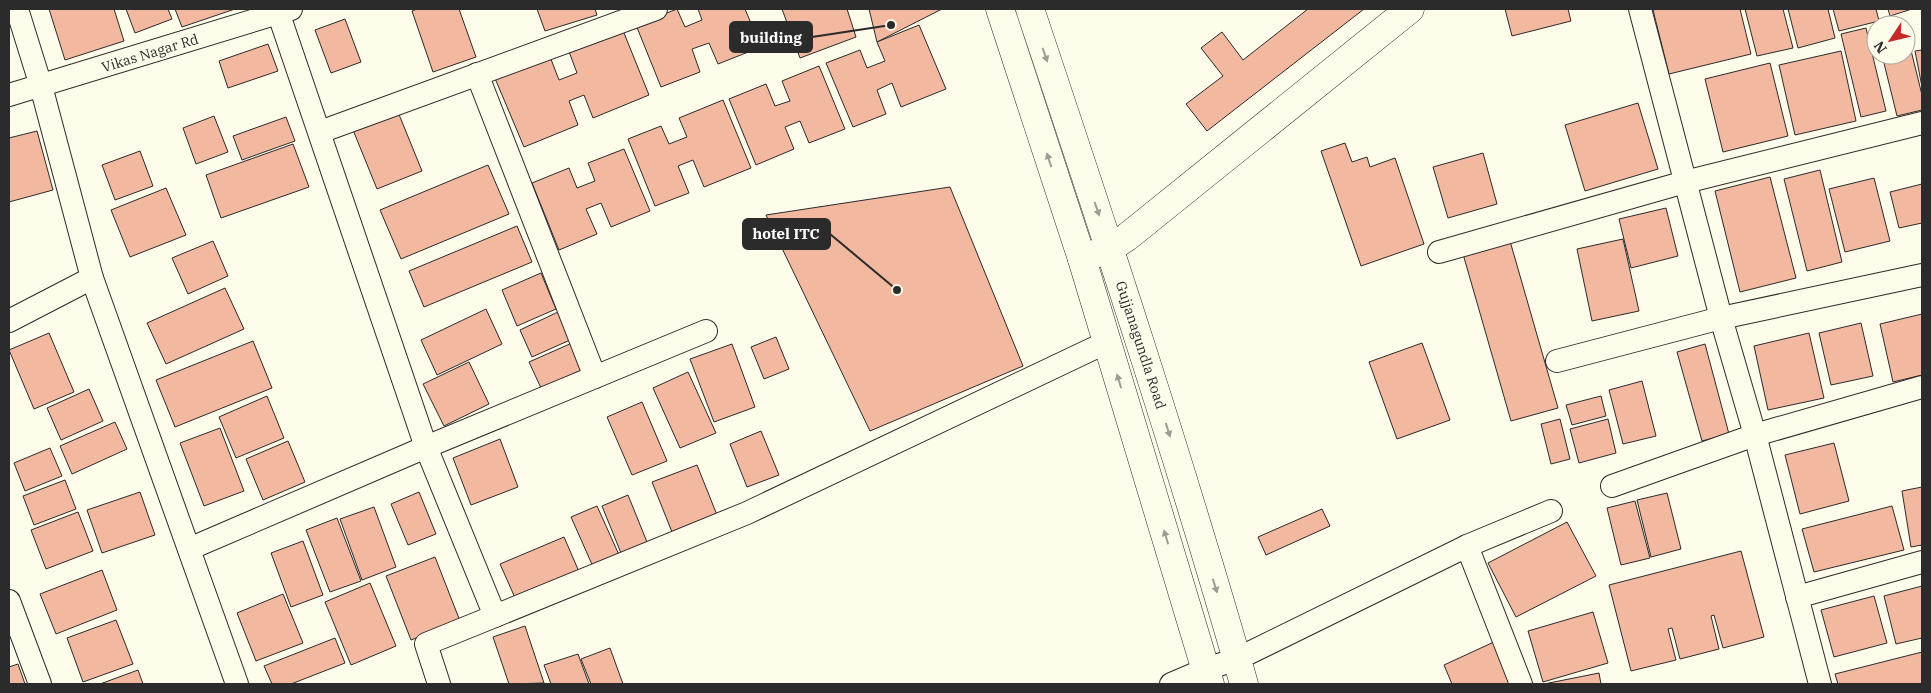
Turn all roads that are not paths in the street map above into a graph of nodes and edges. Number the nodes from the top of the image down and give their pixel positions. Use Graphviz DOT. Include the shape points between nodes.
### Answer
graph roads {
  1 [pos="17,9"];
  2 [pos="656,9"];
  3 [pos="1000,9"];
  4 [pos="1030,9"];
  5 [pos="1410,9"];
  6 [pos="1640,9"];
  7 [pos="282,10"];
  8 [pos="476,74"];
  9 [pos="41,86"];
  10 [pos="9,94"];
  11 [pos="1922,123"];
  12 [pos="320,132"];
  13 [pos="1685,182"];
  14 [pos="1110,248"];
  15 [pos="1439,252"];
  16 [pos="1082,259"];
  17 [pos="1922,274"];
  18 [pos="92,278"];
  19 [pos="1722,318"];
  20 [pos="9,321"];
  21 [pos="706,331"];
  22 [pos="1107,342"];
  23 [pos="1557,361"];
  24 [pos="595,377"];
  25 [pos="1922,387"];
  26 [pos="1755,435"];
  27 [pos="426,447"];
  28 [pos="1612,486"];
  29 [pos="1550,511"];
  30 [pos="1467,546"];
  31 [pos="189,549"];
  32 [pos="1922,562"];
  33 [pos="1797,598"];
  34 [pos="9,601"];
  35 [pos="495,616"];
  36 [pos="1237,659"];
  37 [pos="1208,676"];
  38 [pos="40,684"];
  39 [pos="236,684"];
  40 [pos="440,684"];
  41 [pos="1170,684"];
  42 [pos="1244,684"];
  43 [pos="1520,684"];
  44 [pos="1820,684"];
  1 -- 9 [label="street"];
  2 -- 8 [label="street"];
  16 -- 3 [label="main road, one-way"];
  4 -- 14 [label="main road, Gujjanagundla Road, one-way"];
  5 -- 14 [label="main road" via="1127,238"];
  6 -- 13 [label="street"];
  7 -- 9 [label="street, Vikas Nagar Rd"];
  7 -- 12 [label="street"];
  8 -- 12 [label="street"];
  8 -- 24 [label="street"];
  9 -- 10 [label="street, Vikas Nagar Rd"];
  9 -- 18 [label="street"];
  11 -- 13 [label="street"];
  12 -- 27 [label="street"];
  13 -- 15 [label="street"];
  13 -- 19 [label="street"];
  14 -- 16 [label="main road"];
  14 -- 36 [label="main road, Gujjanagundla Road, one-way"];
  16 -- 22 [label="main road"];
  17 -- 19 [label="street"];
  18 -- 20 [label="street"];
  18 -- 31 [label="street"];
  19 -- 23 [label="street"];
  19 -- 26 [label="street"];
  21 -- 24 [label="street"];
  22 -- 35 [label="street" via="747,513"];
  37 -- 22 [label="main road, one-way"];
  24 -- 27 [label="street"];
  25 -- 26 [label="street"];
  26 -- 28 [label="street"];
  26 -- 33 [label="street"];
  27 -- 31 [label="street"];
  27 -- 35 [label="street"];
  29 -- 30 [label="street"];
  30 -- 36 [label="street"];
  30 -- 43 [label="street"];
  31 -- 39 [label="street"];
  32 -- 33 [label="street"];
  33 -- 44 [label="street"];
  34 -- 38 [label="street"];
  35 -- 40 [label="street" via="426,644"];
  36 -- 37 [label="street"];
  36 -- 42 [label="main road, Gujjanagundla Road"];
  37 -- 41 [label="street"];
}
